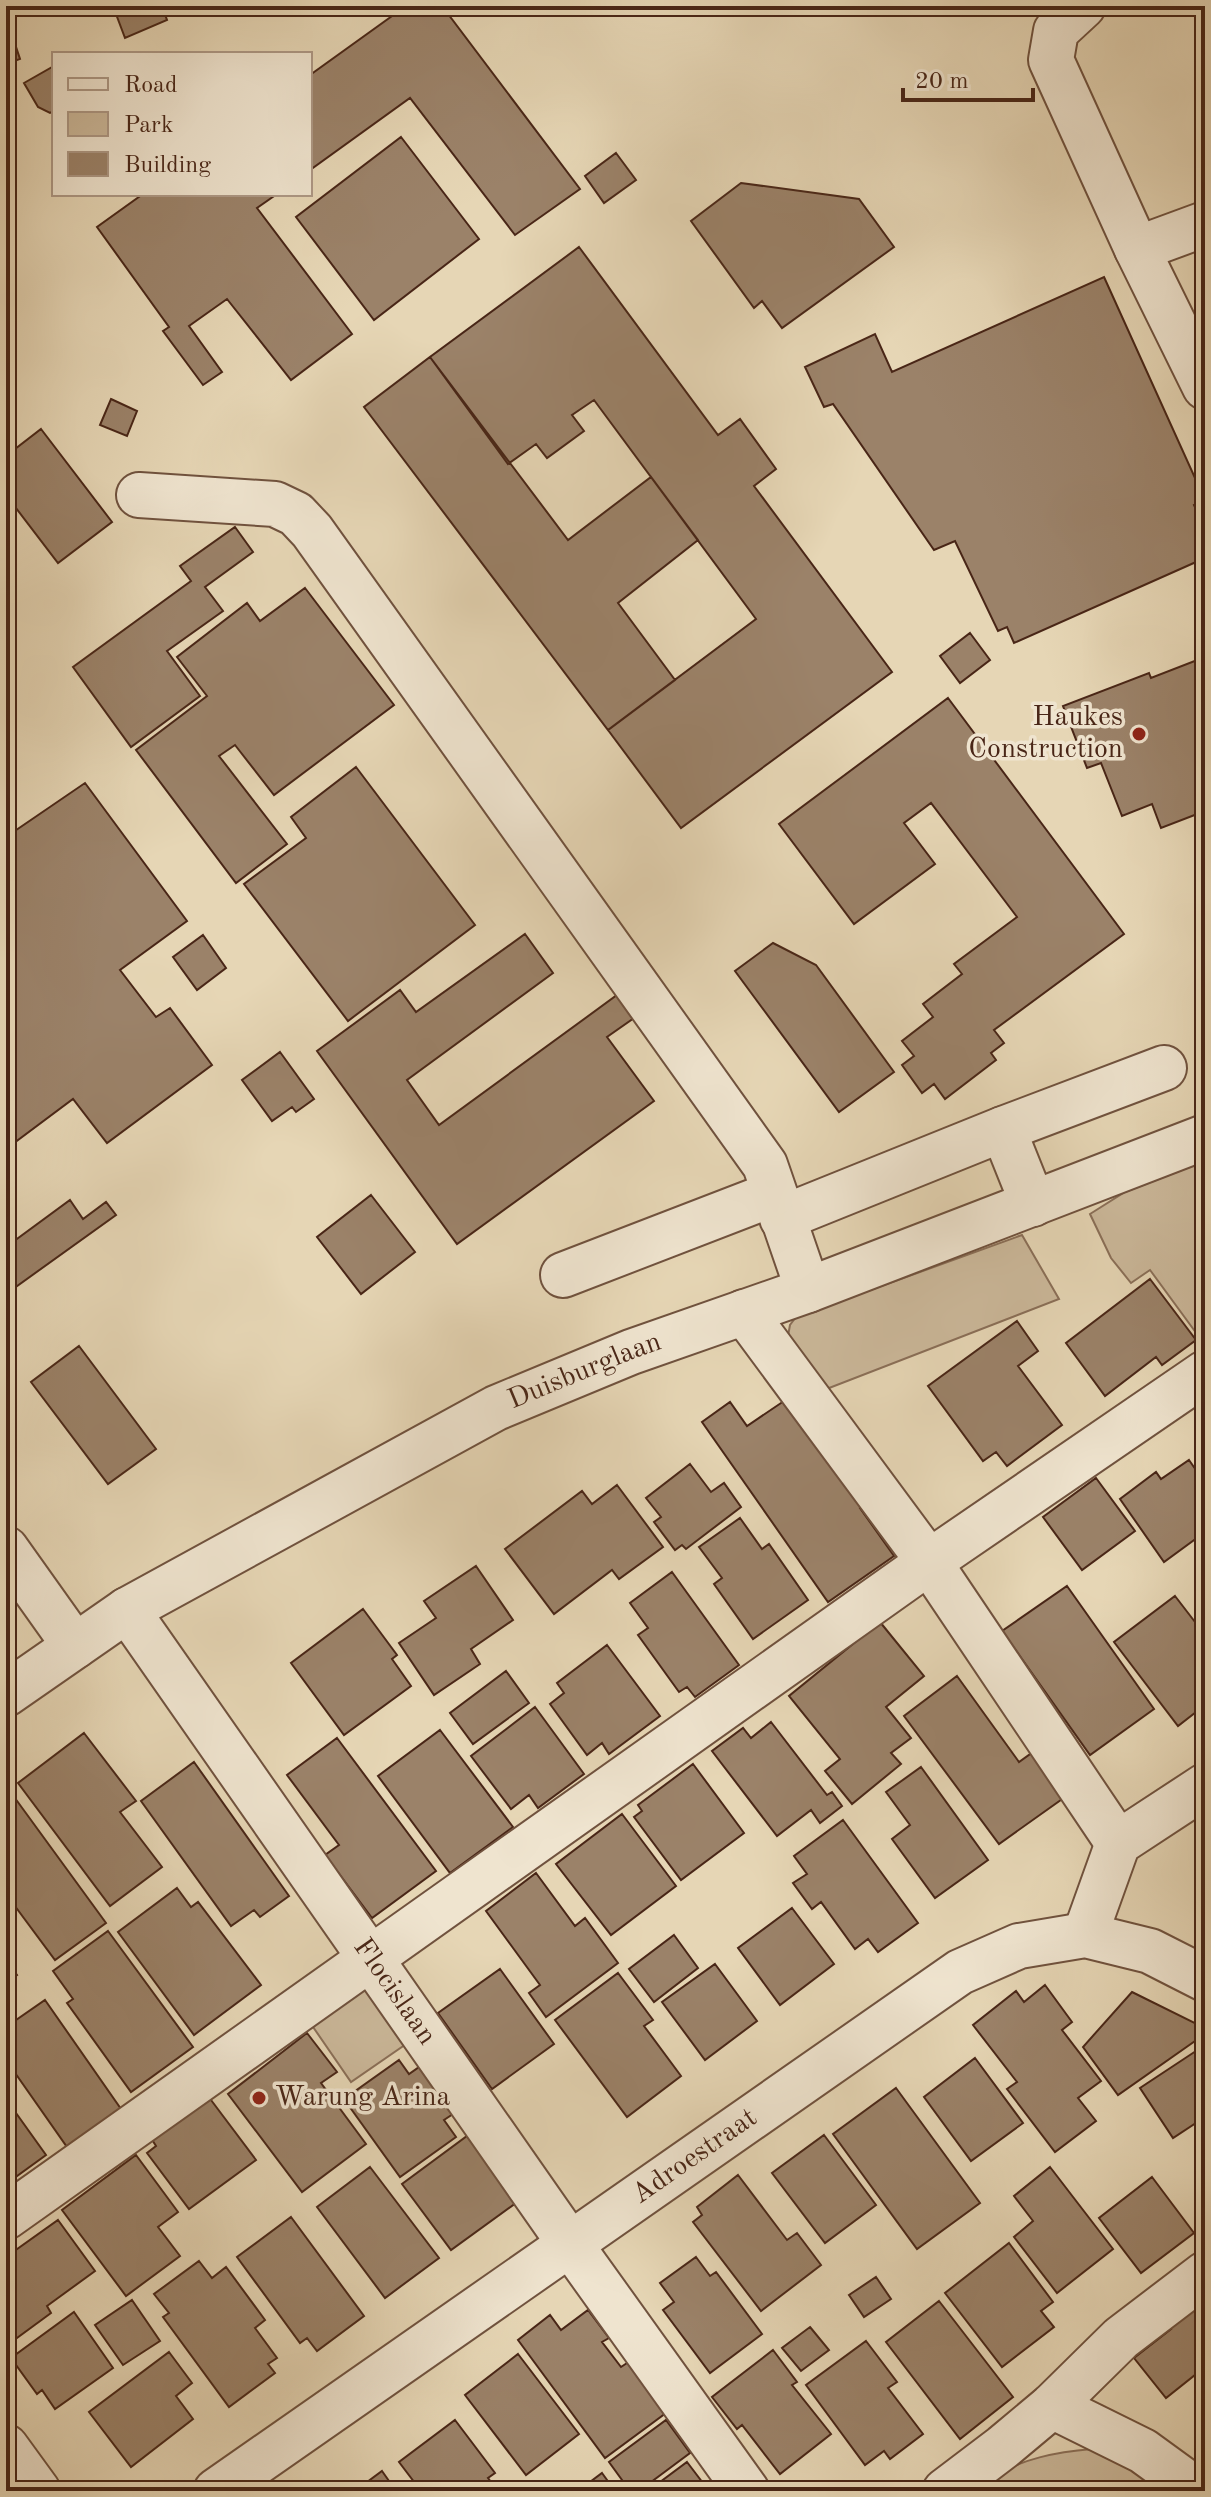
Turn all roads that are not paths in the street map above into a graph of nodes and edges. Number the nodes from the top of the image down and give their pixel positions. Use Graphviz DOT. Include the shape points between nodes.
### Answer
graph roads {
  1 [pos="1083,6"];
  2 [pos="1205,224"];
  3 [pos="1137,249"];
  4 [pos="1205,387"];
  5 [pos="139,495"];
  6 [pos="1164,1068"];
  7 [pos="1003,1129"];
  8 [pos="1205,1137"];
  9 [pos="1033,1204"];
  10 [pos="778,1206"];
  11 [pos="563,1275"];
  12 [pos="808,1290"];
  13 [pos="744,1312"];
  14 [pos="1205,1373"];
  15 [pos="6,1549"];
  16 [pos="929,1562"];
  17 [pos="127,1610"];
  18 [pos="75,1646"];
  19 [pos="6,1694"];
  20 [pos="1205,1786"];
  21 [pos="1118,1843"];
  22 [pos="1085,1935"];
  23 [pos="372,1958"];
  24 [pos="1205,1979"];
  25 [pos="6,2217"];
  26 [pos="570,2244"];
  27 [pos="1205,2274"];
  28 [pos="1052,2406"];
  29 [pos="6,2447"];
  30 [pos="38,2491"];
  31 [pos="216,2491"];
  32 [pos="747,2491"];
  33 [pos="945,2491"];
  34 [pos="1198,2491"];
  1 -- 3 [label="street" via="1056,31 1051,60"];
  2 -- 3 [label="street"];
  3 -- 4 [label="street"];
  5 -- 10 [label="street" via="275,504 296,514 312,531 765,1165"];
  6 -- 7 [label="street"];
  7 -- 9 [label="street"];
  7 -- 10 [label="street"];
  8 -- 9 [label="street, Duisburglaan"];
  9 -- 12 [label="street, Duisburglaan"];
  10 -- 11 [label="street"];
  10 -- 12 [label="street"];
  12 -- 13 [label="street, Duisburglaan"];
  13 -- 16 [label="street"];
  13 -- 17 [label="street, Duisburglaan" via="496,1408"];
  14 -- 16 [label="street"];
  15 -- 18 [label="street"];
  16 -- 21 [label="street"];
  16 -- 23 [label="street"];
  17 -- 18 [label="street, Duisburglaan"];
  17 -- 23 [label="street, Flocislaan"];
  18 -- 19 [label="street, Duisburglaan"];
  20 -- 21 [label="street"];
  21 -- 22 [label="street"];
  22 -- 24 [label="street, Adroestraat" via="1150,1951"];
  22 -- 26 [label="street, Adroestraat" via="1019,1946 960,1972"];
  23 -- 25 [label="street"];
  23 -- 26 [label="street, Flocislaan"];
  26 -- 31 [label="street, Adroestraat"];
  26 -- 32 [label="street, Flocislaan"];
  27 -- 28 [label="street" via="1121,2338"];
  28 -- 33 [label="street"];
  28 -- 34 [label="street" via="1143,2451"];
  29 -- 30 [label="street"];
}
